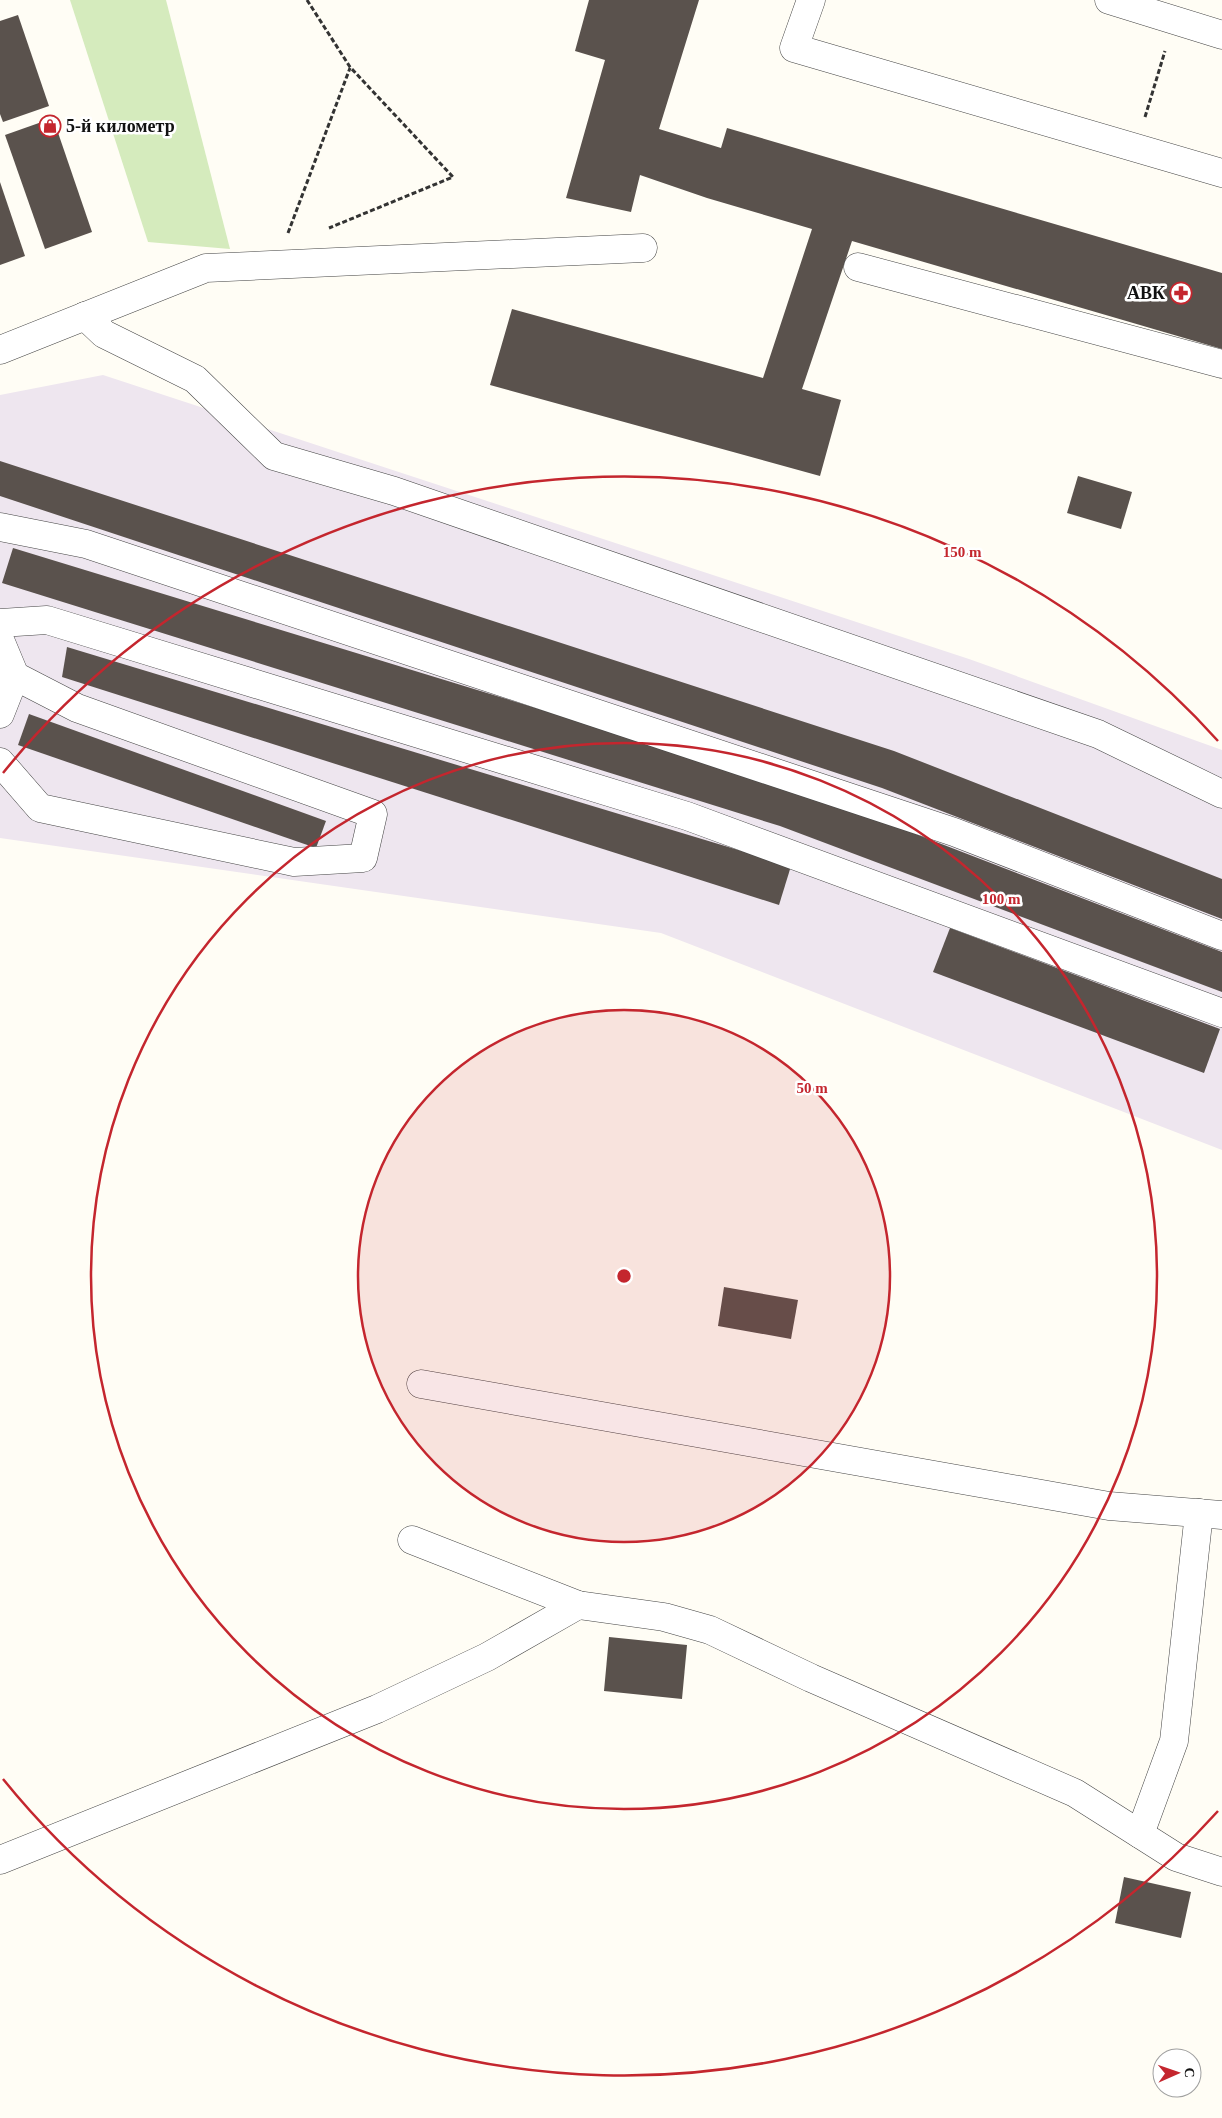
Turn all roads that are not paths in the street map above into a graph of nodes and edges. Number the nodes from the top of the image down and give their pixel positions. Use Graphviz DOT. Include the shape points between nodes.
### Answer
graph roads {
  1 [pos="811,0"];
  2 [pos="1110,0"];
  3 [pos="1222,35"];
  4 [pos="1222,173"];
  5 [pos="643,248"];
  6 [pos="858,267"];
  7 [pos="85,316"];
  8 [pos="0,350"];
  9 [pos="1222,364"];
  10 [pos="0,527"];
  11 [pos="0,623"];
  12 [pos="0,640"];
  13 [pos="15,676"];
  14 [pos="0,714"];
  15 [pos="0,762"];
  16 [pos="1222,794"];
  17 [pos="1222,936"];
  18 [pos="1222,1013"];
  19 [pos="421,1384"];
  20 [pos="1210,1514"];
  21 [pos="412,1540"];
  22 [pos="578,1605"];
  23 [pos="1140,1834"];
  24 [pos="0,1860"];
  25 [pos="1222,1872"];
  1 -- 4 [label="lane" via="794,48"];
  2 -- 3 [label="lane"];
  5 -- 7 [label="lane" via="206,268"];
  6 -- 9 [label="lane"];
  7 -- 8 [label="lane"];
  7 -- 16 [label="lane" via="104,334 195,379 274,456 394,491 1098,734"];
  10 -- 17 [label="lane" via="86,544 935,826"];
  11 -- 18 [label="lane" via="47,620 687,816"];
  12 -- 13 [label="lane"];
  13 -- 14 [label="lane"];
  13 -- 15 [label="lane" via="77,708 373,814 363,858 294,862 40,808"];
  19 -- 20 [label="lane" via="1109,1506"];
  20 -- 23 [label="lane" via="1174,1740"];
  21 -- 22 [label="lane"];
  22 -- 23 [label="lane" via="664,1617 710,1630 811,1678 1075,1793"];
  22 -- 24 [label="lane" via="487,1657 377,1709"];
  23 -- 25 [label="lane" via="1176,1856"];
}
